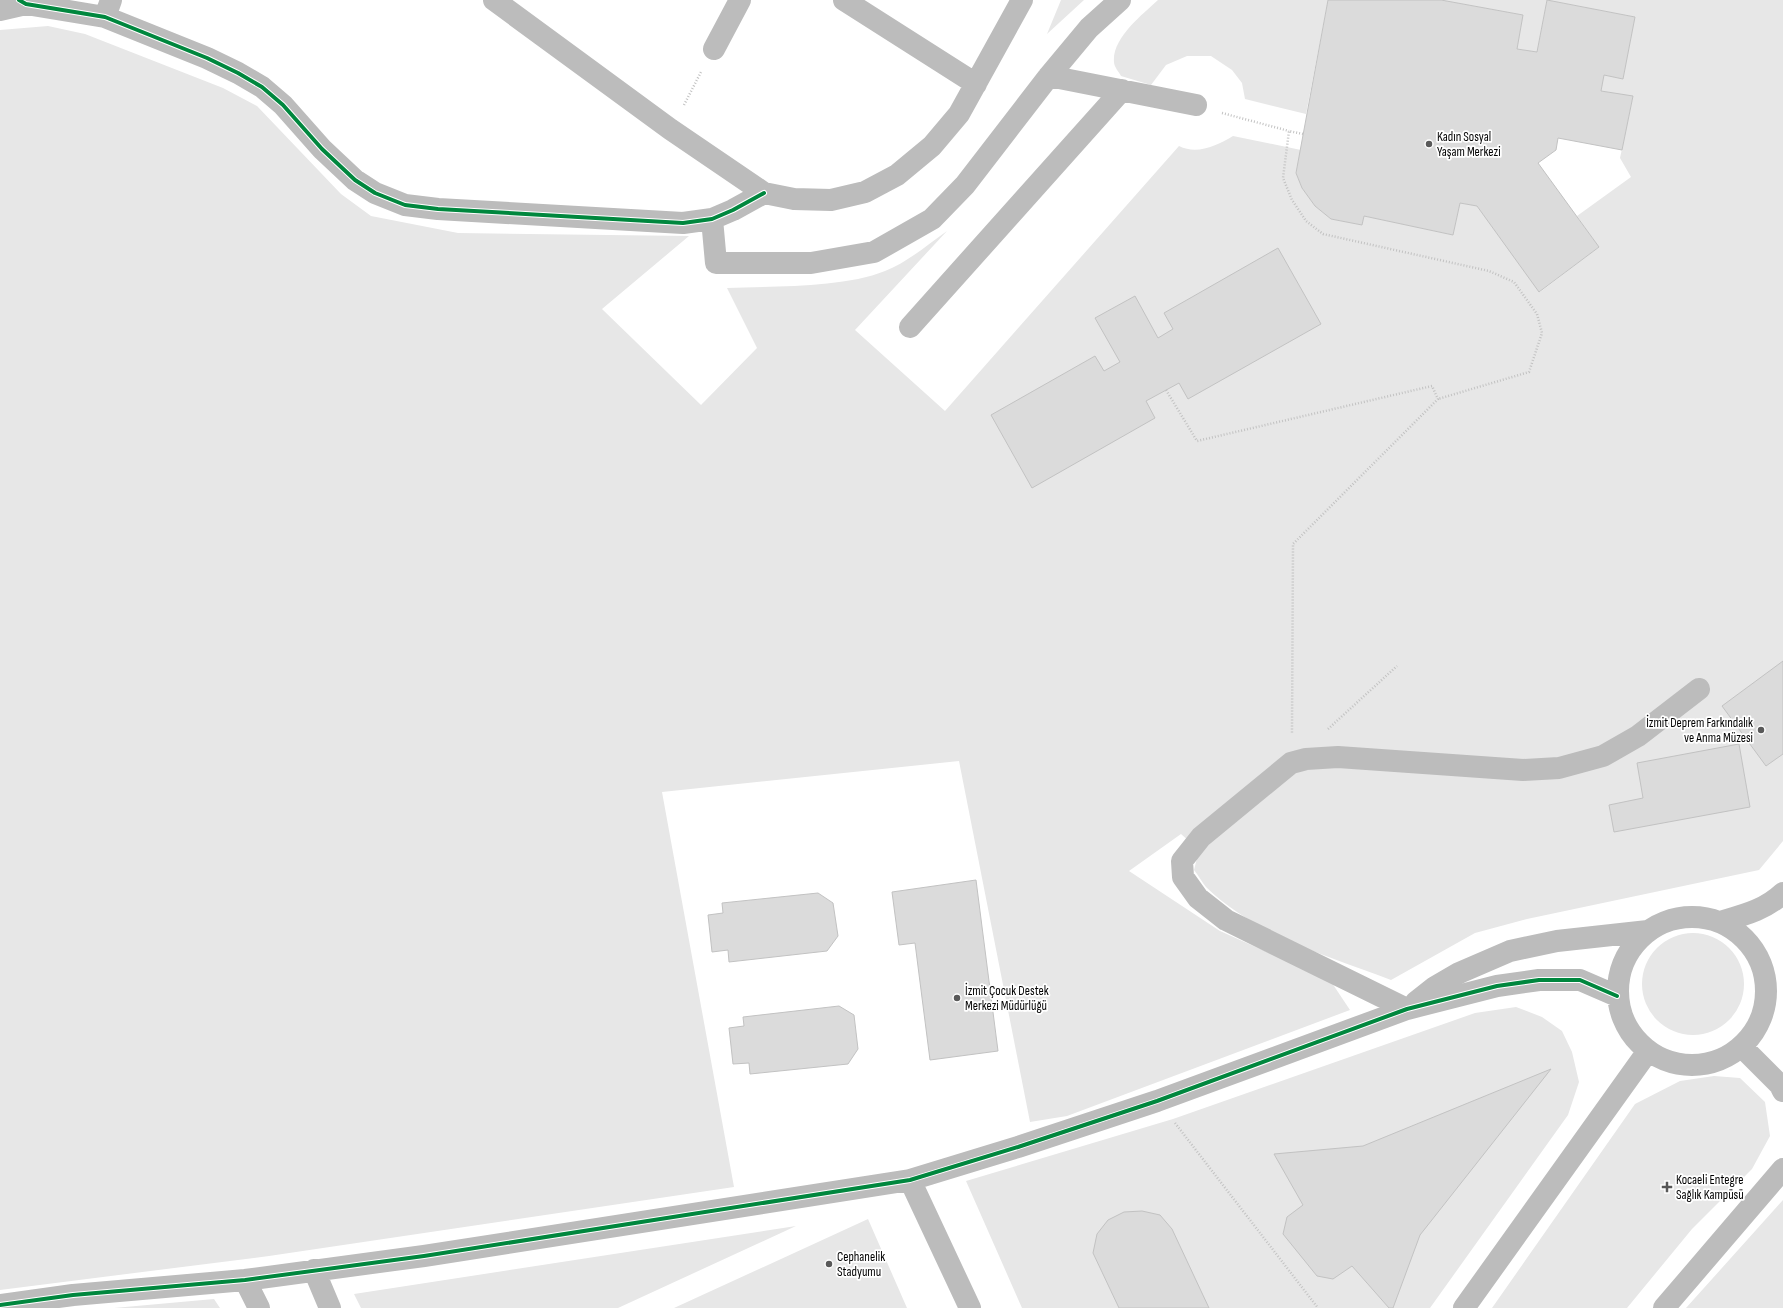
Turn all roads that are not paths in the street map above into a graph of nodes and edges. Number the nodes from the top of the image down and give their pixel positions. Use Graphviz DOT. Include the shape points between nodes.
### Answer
graph roads {
  1 [pos="494,0"];
  2 [pos="740,0"];
  3 [pos="844,0"];
  4 [pos="1022,0"];
  5 [pos="1120,0"];
  6 [pos="22,2"];
  7 [pos="108,9"];
  8 [pos="0,10"];
  9 [pos="714,49"];
  10 [pos="1049,76"];
  11 [pos="976,84"];
  12 [pos="1122,90"];
  13 [pos="1196,106"];
  14 [pos="764,192"];
  15 [pos="712,219"];
  16 [pos="910,327"];
  17 [pos="1699,689"];
  18 [pos="1783,893"];
  19 [pos="1720,922"];
  20 [pos="1648,931"];
  21 [pos="1783,978"];
  22 [pos="1617,996"];
  23 [pos="1766,1003"];
  24 [pos="1407,1009"];
  25 [pos="1742,1047"];
  26 [pos="1648,1051"];
  27 [pos="1783,1091"];
  28 [pos="1783,1169"];
  29 [pos="910,1180"];
  30 [pos="314,1270"];
  31 [pos="245,1280"];
  32 [pos="0,1305"];
  33 [pos="258,1308"];
  34 [pos="330,1308"];
  35 [pos="970,1308"];
  36 [pos="1464,1308"];
  37 [pos="1664,1308"];
  1 -- 14 [label="street" via="670,129"];
  2 -- 9 [label="street"];
  3 -- 11 [label="street"];
  4 -- 11 [label="street"];
  5 -- 10 [label="street" via="1089,28"];
  6 -- 7 [label="street"];
  6 -- 8 [label="street"];
  7 -- 15 [label="street" via="262,87 284,105 322,149 355,180 375,193 405,205 682,223"];
  10 -- 12 [label="street"];
  10 -- 15 [label="street" via="965,186 932,219 874,252 811,263 716,263"];
  11 -- 14 [label="street" via="959,114 932,146 897,175 865,192 831,200 794,199"];
  12 -- 13 [label="street"];
  12 -- 16 [label="street"];
  14 -- 15 [label="street"];
  17 -- 24 [label="street" via="1638,736 1603,756 1558,768 1523,770 1338,757 1306,759 1291,763 1202,837 1182,861 1183,877 1198,898 1226,920"];
  18 -- 19 [label="street" via="1774,902 1752,913"];
  19 -- 20 [label="street" via="1695,916 1670,919"];
  19 -- 23 [label="street" via="1742,934 1758,954 1766,978"];
  20 -- 22 [label="street" via="1630,949 1620,972"];
  20 -- 24 [label="street" via="1557,941 1510,950 1459,973 1435,987"];
  21 -- 23 [label="street"];
  22 -- 24 [label="street" via="1580,980 1539,980 1497,986"];
  22 -- 26 [label="street" via="1622,1020 1634,1040"];
  23 -- 25 [label="street" via="1758,1027"];
  24 -- 29 [label="street" via="1157,1101"];
  25 -- 26 [label="street" via="1722,1060 1699,1066 1675,1064 1660,1059"];
  25 -- 27 [label="street"];
  26 -- 36 [label="street"];
  28 -- 37 [label="street"];
  29 -- 30 [label="street" via="424,1256"];
  29 -- 35 [label="street"];
  30 -- 31 [label="street"];
  30 -- 34 [label="street"];
  31 -- 32 [label="street" via="73,1295"];
  31 -- 33 [label="street"];
}
